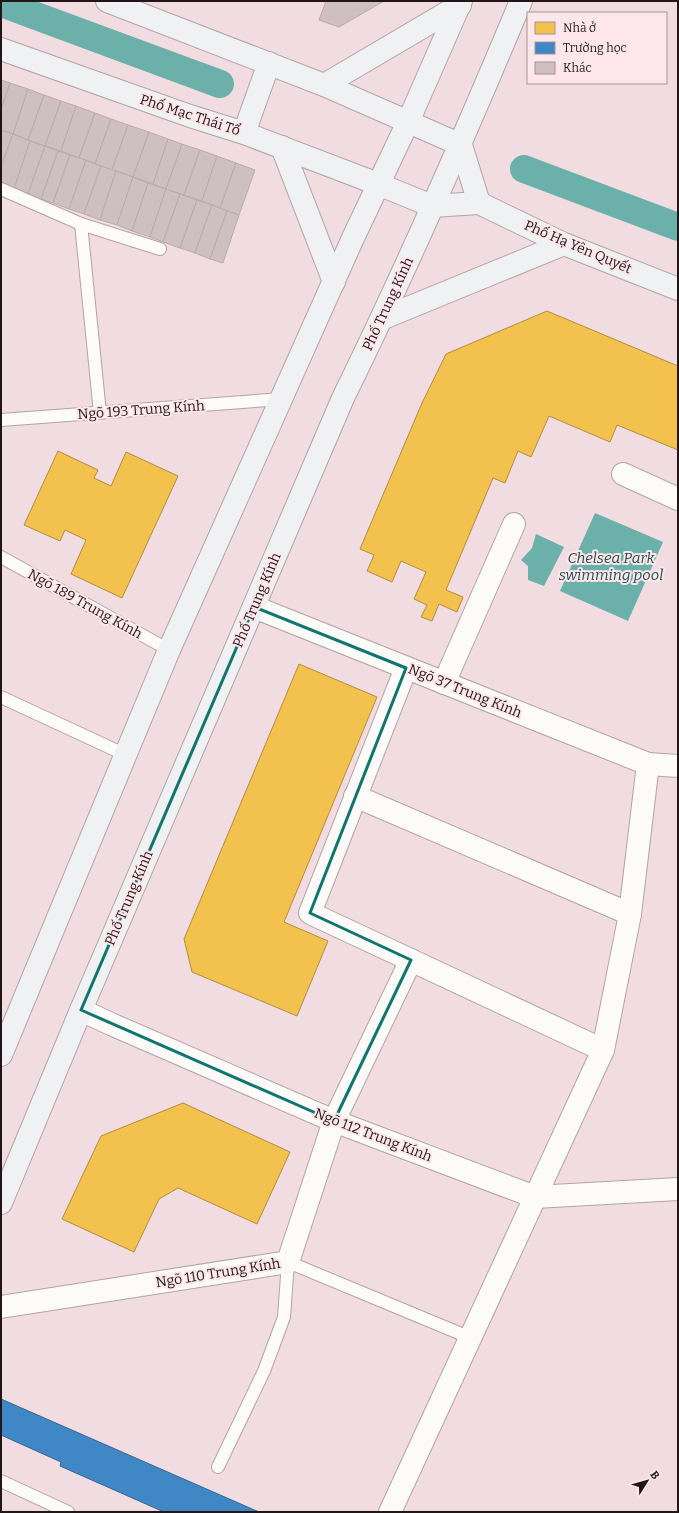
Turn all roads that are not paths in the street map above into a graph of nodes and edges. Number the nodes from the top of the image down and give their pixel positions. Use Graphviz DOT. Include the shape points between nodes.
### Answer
graph roads {
  1 [pos="107,1"];
  2 [pos="521,1"];
  3 [pos="460,3"];
  4 [pos="1,49"];
  5 [pos="269,63"];
  6 [pos="324,85"];
  7 [pos="408,122"];
  8 [pos="244,133"];
  9 [pos="461,145"];
  10 [pos="282,147"];
  11 [pos="378,184"];
  12 [pos="1,189"];
  13 [pos="479,203"];
  14 [pos="432,206"];
  15 [pos="81,224"];
  16 [pos="564,244"];
  17 [pos="160,249"];
  18 [pos="334,282"];
  19 [pos="678,289"];
  20 [pos="381,319"];
  21 [pos="282,399"];
  22 [pos="100,413"];
  23 [pos="1,420"];
  24 [pos="623,474"];
  25 [pos="678,499"];
  26 [pos="514,524"];
  27 [pos="1,557"];
  28 [pos="254,608"];
  29 [pos="169,650"];
  30 [pos="406,668"];
  31 [pos="444,683"];
  32 [pos="1,698"];
  33 [pos="126,755"];
  34 [pos="648,764"];
  35 [pos="678,766"];
  36 [pos="355,796"];
  37 [pos="630,914"];
  38 [pos="411,960"];
  39 [pos="81,1010"];
  40 [pos="603,1050"];
  41 [pos="1,1055"];
  42 [pos="334,1121"];
  43 [pos="678,1189"];
  44 [pos="535,1197"];
  45 [pos="1,1203"];
  46 [pos="288,1262"];
  47 [pos="1,1307"];
  48 [pos="471,1338"];
  49 [pos="218,1467"];
  50 [pos="1,1481"];
  51 [pos="68,1512"];
  52 [pos="390,1512"];
  1 -- 5 [label="main road"];
  2 -- 9 [label="main road, Phố Trung Kính"];
  3 -- 6 [label="main road"];
  3 -- 7 [label="main road"];
  4 -- 8 [label="main road, Phố Mạc Thái Tổ"];
  5 -- 6 [label="main road"];
  5 -- 8 [label="main road"];
  6 -- 7 [label="main road"];
  7 -- 9 [label="main road"];
  7 -- 11 [label="main road"];
  8 -- 10 [label="main road, Phố Mạc Thái Tổ"];
  9 -- 13 [label="main road"];
  9 -- 14 [label="main road, Phố Trung Kính"];
  10 -- 11 [label="main road, Phố Mạc Thái Tổ"];
  10 -- 18 [label="main road"];
  11 -- 14 [label="main road, Phố Mạc Thái Tổ"];
  11 -- 18 [label="main road"];
  12 -- 15 [label="lane"];
  13 -- 14 [label="main road, Phố Hạ Yên Quyết"];
  13 -- 16 [label="main road, Phố Hạ Yên Quyết"];
  14 -- 20 [label="main road, Phố Trung Kính"];
  15 -- 17 [label="lane"];
  15 -- 22 [label="lane"];
  16 -- 19 [label="main road, Phố Hạ Yên Quyết"];
  16 -- 20 [label="main road"];
  18 -- 21 [label="main road"];
  20 -- 28 [label="main road, Phố Trung Kính" via="343,398"];
  21 -- 22 [label="lane, Ngõ 193 Trung Kính"];
  21 -- 29 [label="main road"];
  22 -- 23 [label="lane, Ngõ 193 Trung Kính"];
  24 -- 25 [label="street"];
  26 -- 31 [label="street"];
  27 -- 29 [label="lane, Ngõ 189 Trung Kính"];
  28 -- 30 [label="street, Ngõ 37 Trung Kính"];
  28 -- 39 [label="main road, Phố Trung Kính"];
  29 -- 33 [label="main road"];
  30 -- 31 [label="street, Ngõ 37 Trung Kính"];
  30 -- 36 [label="street"];
  31 -- 34 [label="street, Ngõ 37 Trung Kính"];
  32 -- 33 [label="lane"];
  33 -- 41 [label="main road"];
  34 -- 35 [label="street, Ngõ 37 Trung Kính"];
  34 -- 37 [label="street"];
  36 -- 37 [label="street"];
  36 -- 38 [label="street" via="310,913"];
  37 -- 40 [label="street"];
  38 -- 40 [label="street"];
  38 -- 42 [label="street, Ngõ 110 Trung Kính"];
  39 -- 42 [label="street, Ngõ 112 Trung Kính"];
  39 -- 45 [label="main road, Phố Trung Kính"];
  40 -- 44 [label="street"];
  42 -- 44 [label="street, Ngõ 112 Trung Kính"];
  42 -- 46 [label="street, Ngõ 110 Trung Kính"];
  43 -- 44 [label="street, Ngõ 112 Trung Kính"];
  44 -- 48 [label="street"];
  46 -- 47 [label="street, Ngõ 110 Trung Kính"];
  46 -- 48 [label="lane"];
  46 -- 49 [label="lane" via="284,1317 264,1371"];
  48 -- 52 [label="street"];
  50 -- 51 [label="lane"];
}
